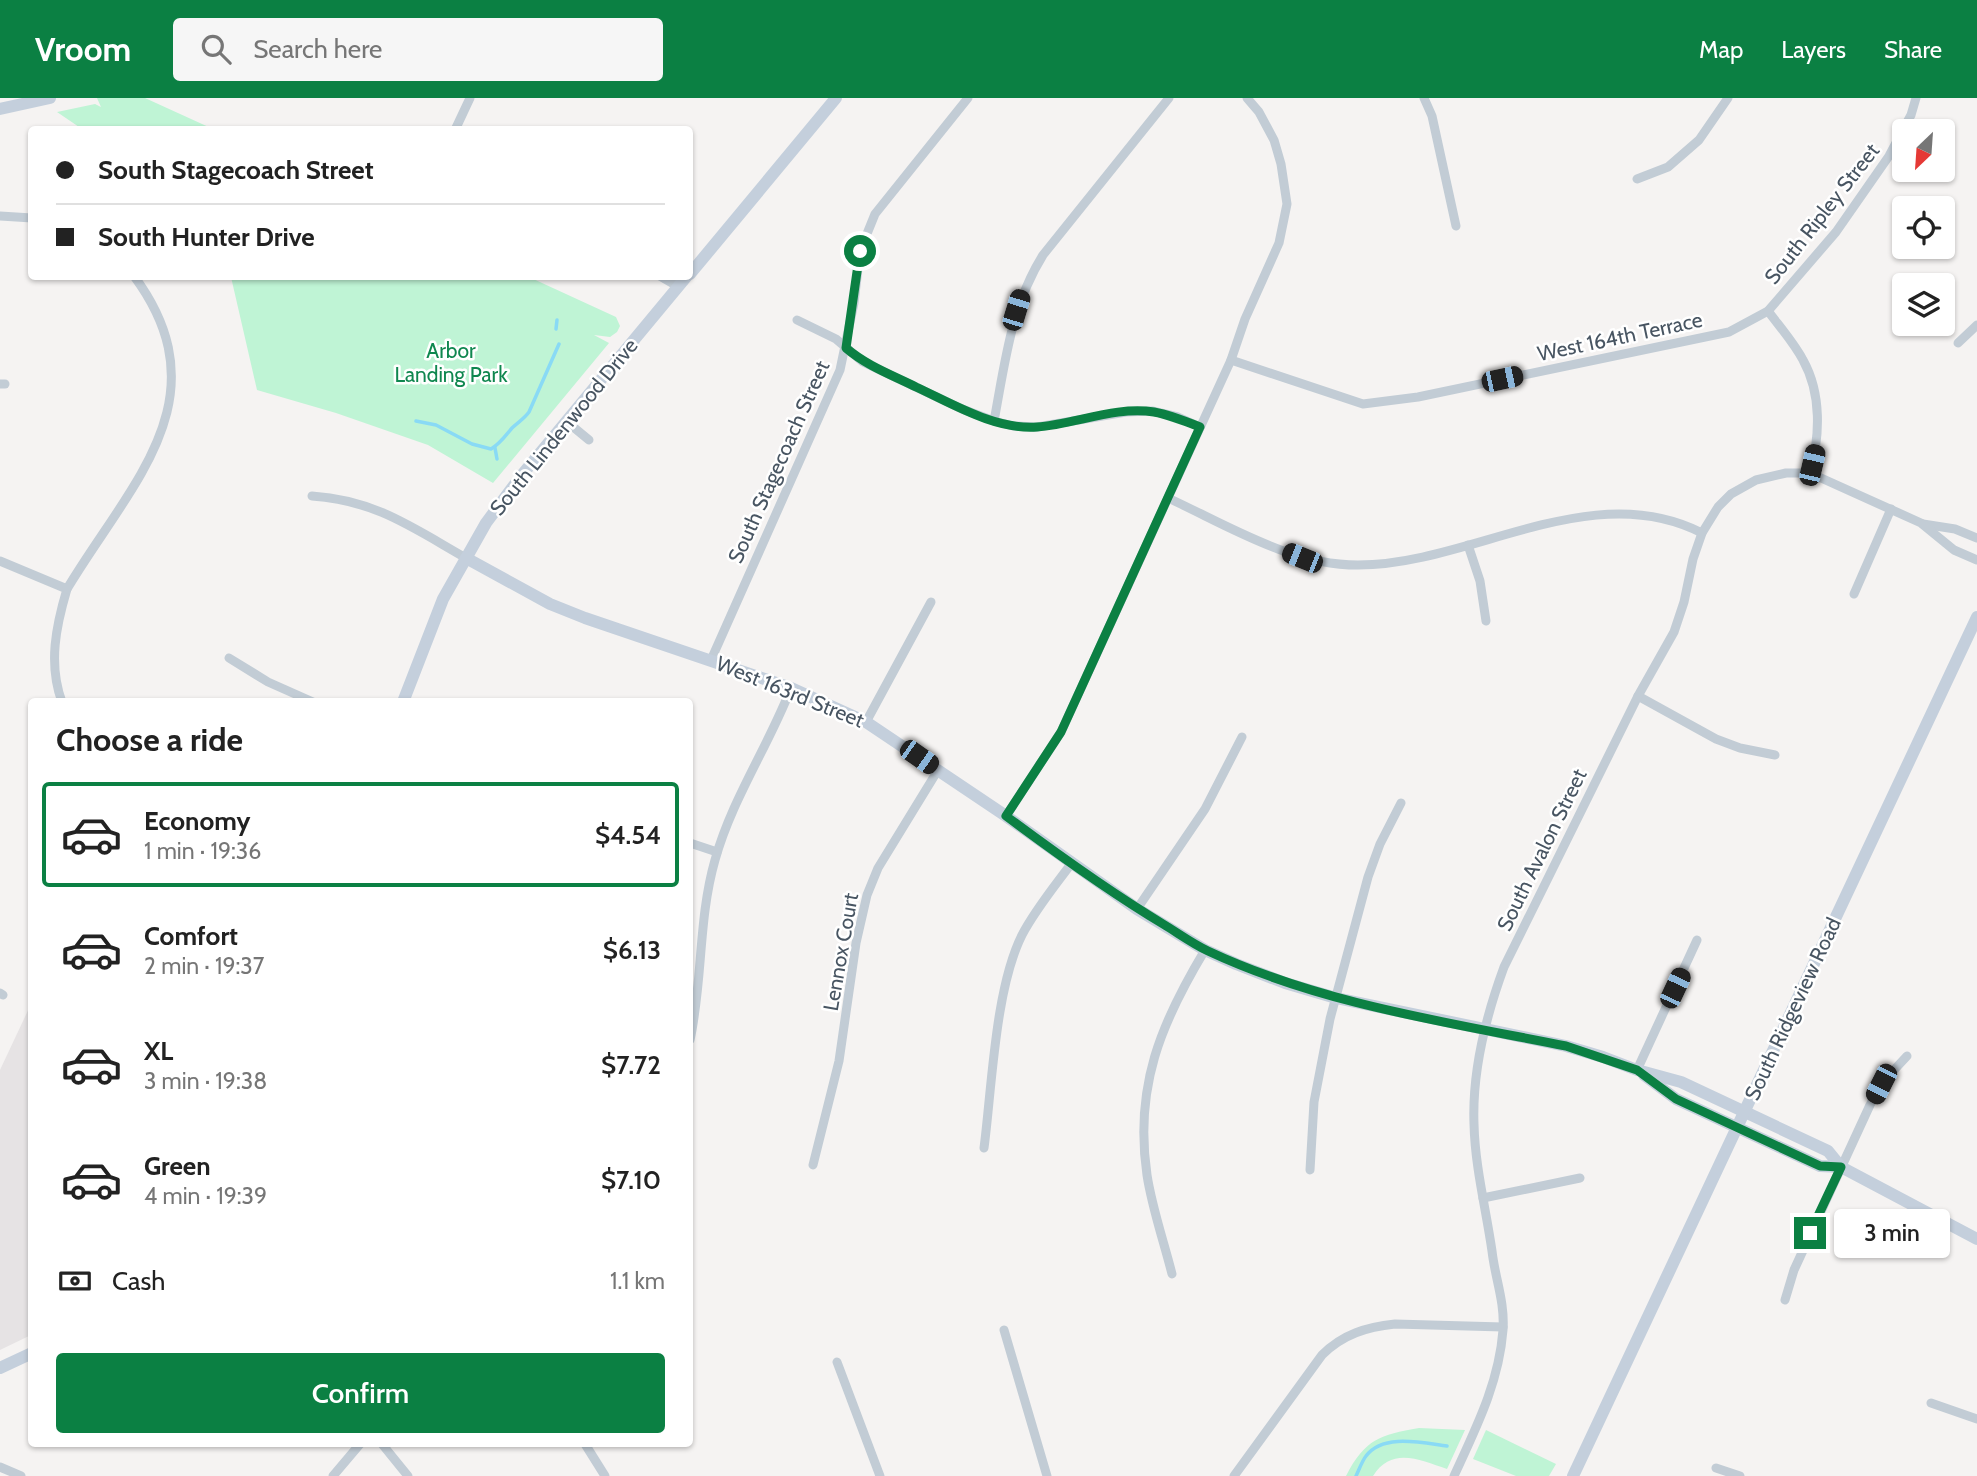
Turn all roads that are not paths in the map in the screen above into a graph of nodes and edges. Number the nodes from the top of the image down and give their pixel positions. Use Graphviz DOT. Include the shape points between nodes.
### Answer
graph roads {
  1 [pos="50,98"];
  2 [pos="470,98"];
  3 [pos="836,98"];
  4 [pos="968,98"];
  5 [pos="1169,98"];
  6 [pos="1247,98"];
  7 [pos="1424,98"];
  8 [pos="1728,98"];
  9 [pos="1916,98"];
  10 [pos="0,109"];
  11 [pos="457,126"];
  12 [pos="1637,179"];
  13 [pos="0,216"];
  14 [pos="28,218"];
  15 [pos="1456,226"];
  16 [pos="693,269"];
  17 [pos="136,280"];
  18 [pos="684,280"];
  19 [pos="1768,311"];
  20 [pos="797,320"];
  21 [pos="1977,325"];
  22 [pos="1958,343"];
  23 [pos="846,348"];
  24 [pos="1231,360"];
  25 [pos="566,421"];
  26 [pos="994,421"];
  27 [pos="1200,427"];
  28 [pos="589,440"];
  29 [pos="1810,473"];
  30 [pos="312,496"];
  31 [pos="1168,498"];
  32 [pos="1891,509"];
  33 [pos="1921,523"];
  34 [pos="1702,533"];
  35 [pos="1977,538"];
  36 [pos="1468,545"];
  37 [pos="466,558"];
  38 [pos="0,561"];
  39 [pos="1977,561"];
  40 [pos="67,589"];
  41 [pos="1854,594"];
  42 [pos="931,602"];
  43 [pos="1977,617"];
  44 [pos="1486,621"];
  45 [pos="229,658"];
  46 [pos="711,660"];
  47 [pos="791,688"];
  48 [pos="1638,696"];
  49 [pos="61,698"];
  50 [pos="304,698"];
  51 [pos="404,698"];
  52 [pos="866,722"];
  53 [pos="1242,737"];
  54 [pos="1775,755"];
  55 [pos="938,770"];
  56 [pos="1401,803"];
  57 [pos="1006,816"];
  58 [pos="693,844"];
  59 [pos="717,852"];
  60 [pos="1071,864"];
  61 [pos="1137,909"];
  62 [pos="1698,940"];
  63 [pos="1205,950"];
  64 [pos="1336,998"];
  65 [pos="693,1009"];
  66 [pos="1485,1030"];
  67 [pos="1907,1056"];
  68 [pos="1637,1070"];
  69 [pos="1745,1112"];
  70 [pos="1738,1127"];
  71 [pos="984,1148"];
  72 [pos="813,1165"];
  73 [pos="1841,1167"];
  74 [pos="1310,1170"];
  75 [pos="1580,1178"];
  76 [pos="1483,1198"];
  77 [pos="1977,1239"];
  78 [pos="1172,1274"];
  79 [pos="1785,1300"];
  80 [pos="1503,1327"];
  81 [pos="1004,1330"];
  82 [pos="28,1355"];
  83 [pos="837,1362"];
  84 [pos="0,1368"];
  85 [pos="1931,1403"];
  86 [pos="1977,1419"];
  87 [pos="357,1447"];
  88 [pos="384,1447"];
  89 [pos="587,1447"];
  90 [pos="0,1467"];
  91 [pos="1716,1468"];
  92 [pos="21,1476"];
  93 [pos="333,1476"];
  94 [pos="408,1476"];
  95 [pos="605,1476"];
  96 [pos="880,1476"];
  97 [pos="1047,1476"];
  98 [pos="1234,1476"];
  99 [pos="1454,1476"];
  100 [pos="1573,1476"];
  101 [pos="1740,1476"];
  1 -- 10 [label="street"];
  2 -- 11 [label="street"];
  3 -- 16 [label="street, South Lindenwood Drive"];
  4 -- 23 [label="street, South Stagecoach Street" via="875,214 860,251"];
  5 -- 26 [label="street" via="1031,274 1012,325"];
  6 -- 24 [label="street" via="1274,140 1287,204 1279,243"];
  7 -- 15 [label="street"];
  8 -- 12 [label="street" via="1699,140 1668,167"];
  9 -- 19 [label="street, South Ripley Street" via="1889,156 1836,232"];
  13 -- 14 [label="street"];
  17 -- 40 [label="street" via="157,314 170,355 168,412 147,464"];
  18 -- 25 [label="street, South Lindenwood Drive"];
  19 -- 24 [label="street, West 164th Terrace" via="1729,332 1418,397 1363,404"];
  19 -- 29 [label="street" via="1804,362 1812,385 1818,427"];
  20 -- 23 [label="street"];
  21 -- 22 [label="street"];
  23 -- 26 [label="street" via="863,362"];
  23 -- 46 [label="street, South Stagecoach Street" via="817,425"];
  24 -- 27 [label="street"];
  25 -- 28 [label="street"];
  25 -- 37 [label="street, South Lindenwood Drive" via="521,475"];
  26 -- 27 [label="street" via="1037,427 1152,411"];
  27 -- 31 [label="street"];
  29 -- 32 [label="street"];
  29 -- 34 [label="street, South Avalon Street" via="1786,473 1743,486 1718,506"];
  30 -- 37 [label="street, West 163rd Street" via="372,507"];
  31 -- 36 [label="street" via="1276,548 1333,563 1399,562"];
  31 -- 57 [label="street" via="1061,732"];
  32 -- 33 [label="street"];
  32 -- 41 [label="street"];
  33 -- 35 [label="street"];
  33 -- 39 [label="street" via="1954,550"];
  34 -- 36 [label="street" via="1672,520 1633,514 1560,521"];
  34 -- 48 [label="street, South Avalon Street" via="1674,632"];
  36 -- 44 [label="street"];
  37 -- 46 [label="street, West 163rd Street" via="550,604"];
  37 -- 51 [label="street, South Lindenwood Drive" via="443,599"];
  38 -- 40 [label="street"];
  40 -- 49 [label="street" via="55,644"];
  42 -- 52 [label="street"];
  43 -- 69 [label="street, South Ridgeview Road"];
  45 -- 50 [label="street"];
  46 -- 47 [label="street, West 163rd Street"];
  47 -- 52 [label="street, West 163rd Street"];
  47 -- 59 [label="street"];
  48 -- 54 [label="street" via="1716,739"];
  48 -- 66 [label="street, South Avalon Street" via="1504,967"];
  52 -- 55 [label="street, West 163rd Street"];
  53 -- 61 [label="street" via="1205,809"];
  55 -- 57 [label="street, West 163rd Street"];
  55 -- 72 [label="street, Lennox Court" via="878,868 867,895 844,1035"];
  56 -- 64 [label="street" via="1368,877"];
  57 -- 60 [label="street, West 163rd Street"];
  58 -- 59 [label="street"];
  59 -- 65 [label="street"];
  60 -- 61 [label="street, West 163rd Street"];
  60 -- 71 [label="street" via="1022,935 1014,955 999,1023"];
  61 -- 63 [label="street, West 163rd Street"];
  62 -- 68 [label="street"];
  63 -- 64 [label="street, West 163rd Street"];
  63 -- 78 [label="street" via="1159,1042 1146,1102 1147,1176"];
  64 -- 66 [label="street, West 163rd Street"];
  64 -- 74 [label="street" via="1314,1102"];
  66 -- 68 [label="street, West 163rd Street" via="1566,1046"];
  66 -- 76 [label="street, South Avalon Street" via="1474,1093"];
  67 -- 73 [label="street" via="1881,1084"];
  68 -- 69 [label="street, West 163rd Street" via="1681,1082"];
  68 -- 70 [label="street, West 163rd Street" via="1676,1099"];
  69 -- 70 [label="street, South Ridgeview Road"];
  69 -- 73 [label="street, West 163rd Street" via="1828,1151"];
  70 -- 73 [label="street, West 163rd Street" via="1820,1166"];
  70 -- 100 [label="street, South Ridgeview Road"];
  73 -- 77 [label="street, West 163rd Street"];
  73 -- 79 [label="street"];
  75 -- 76 [label="street"];
  76 -- 80 [label="street, South Avalon Street"];
  80 -- 98 [label="street" via="1395,1324 1363,1329 1333,1344"];
  80 -- 99 [label="street, South Avalon Street" via="1491,1394"];
  81 -- 97 [label="street"];
  82 -- 84 [label="street"];
  83 -- 96 [label="street"];
  85 -- 86 [label="street"];
  87 -- 93 [label="street"];
  88 -- 94 [label="street"];
  89 -- 95 [label="street"];
  90 -- 92 [label="street"];
  91 -- 101 [label="street"];
}
